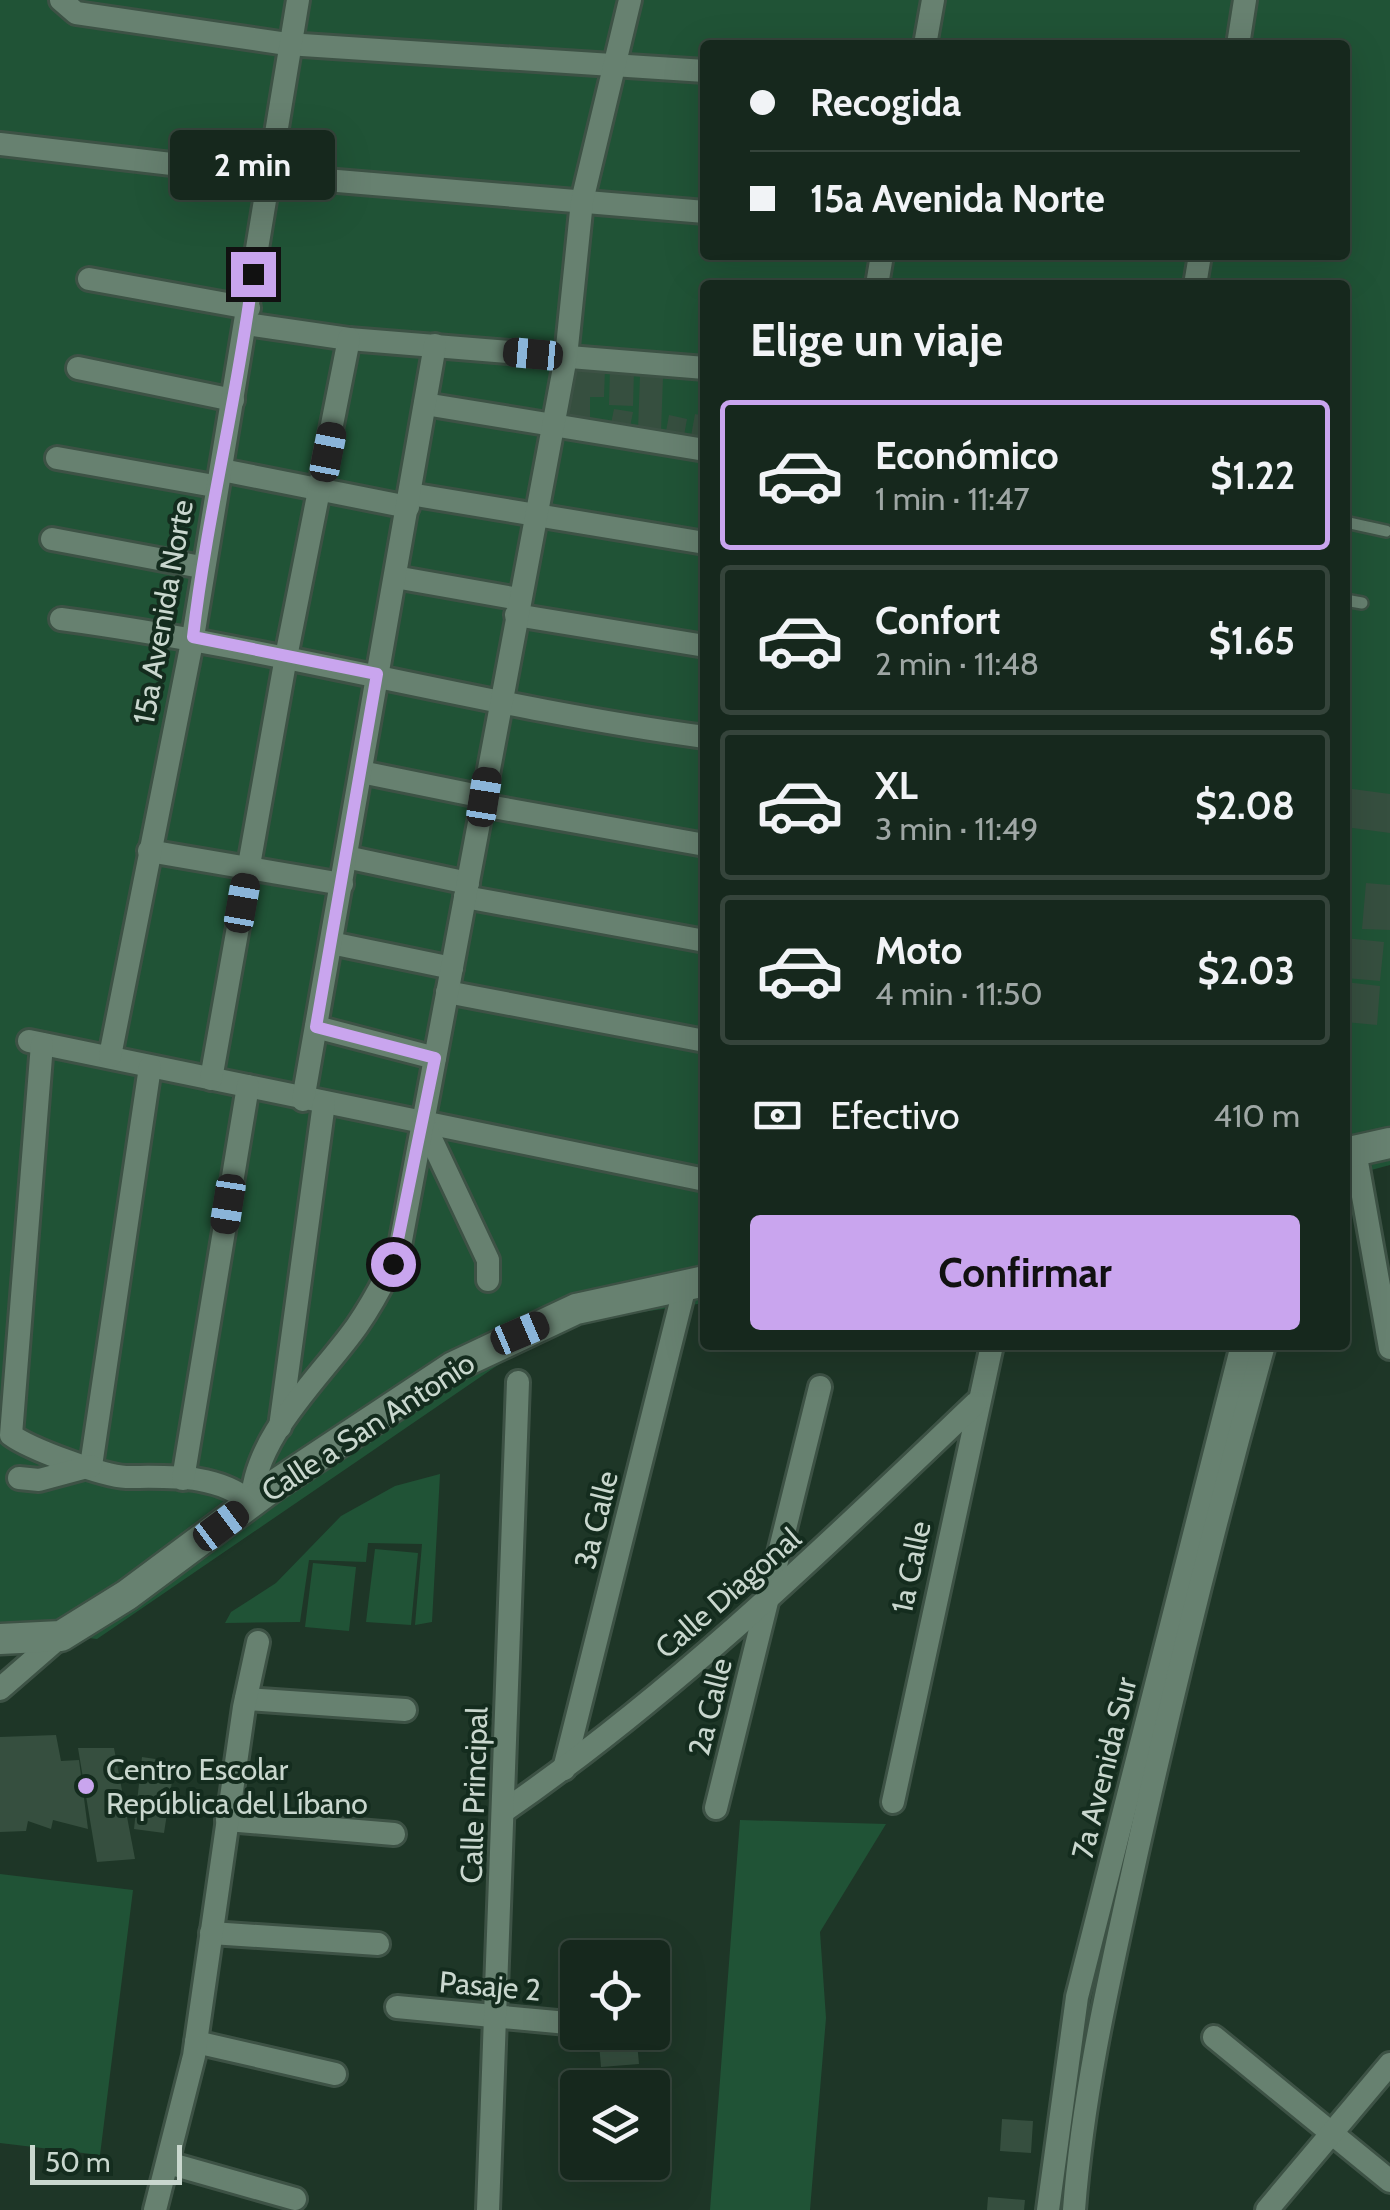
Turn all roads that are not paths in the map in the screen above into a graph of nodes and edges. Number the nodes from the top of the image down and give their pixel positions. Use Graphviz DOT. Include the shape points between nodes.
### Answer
graph roads {
  1 [pos="61,0"];
  2 [pos="298,0"];
  3 [pos="630,0"];
  4 [pos="933,0"];
  5 [pos="1245,0"];
  6 [pos="926,40"];
  7 [pos="1239,40"];
  8 [pos="288,44"];
  9 [pos="618,64"];
  10 [pos="700,71"];
  11 [pos="0,144"];
  12 [pos="266,174"];
  13 [pos="582,201"];
  14 [pos="700,212"];
  15 [pos="90,280"];
  16 [pos="248,316"];
  17 [pos="350,340"];
  18 [pos="435,345"];
  19 [pos="566,357"];
  20 [pos="78,368"];
  21 [pos="700,368"];
  22 [pos="233,400"];
  23 [pos="425,404"];
  24 [pos="550,426"];
  25 [pos="700,449"];
  26 [pos="57,458"];
  27 [pos="218,478"];
  28 [pos="320,490"];
  29 [pos="409,500"];
  30 [pos="536,515"];
  31 [pos="1350,523"];
  32 [pos="1386,531"];
  33 [pos="52,539"];
  34 [pos="700,543"];
  35 [pos="201,567"];
  36 [pos="394,577"];
  37 [pos="1350,601"];
  38 [pos="1362,604"];
  39 [pos="517,607"];
  40 [pos="61,619"];
  41 [pos="193,637"];
  42 [pos="700,645"];
  43 [pos="286,657"];
  44 [pos="377,674"];
  45 [pos="499,700"];
  46 [pos="700,735"];
  47 [pos="361,772"];
  48 [pos="483,801"];
  49 [pos="700,844"];
  50 [pos="149,851"];
  51 [pos="346,856"];
  52 [pos="248,868"];
  53 [pos="342,884"];
  54 [pos="467,890"];
  55 [pos="700,939"];
  56 [pos="331,943"];
  57 [pos="450,980"];
  58 [pos="316,1027"];
  59 [pos="700,1039"];
  60 [pos="110,1056"];
  61 [pos="435,1058"];
  62 [pos="150,1067"];
  63 [pos="212,1079"];
  64 [pos="248,1086"];
  65 [pos="314,1102"];
  66 [pos="423,1122"];
  67 [pos="1390,1143"];
  68 [pos="1350,1152"];
  69 [pos="700,1179"];
  70 [pos="488,1280"];
  71 [pos="695,1284"];
  72 [pos="1390,1348"];
  73 [pos="991,1350"];
  74 [pos="1241,1350"];
  75 [pos="1263,1350"];
  76 [pos="518,1382"];
  77 [pos="820,1387"];
  78 [pos="976,1403"];
  79 [pos="280,1428"];
  80 [pos="91,1466"];
  81 [pos="19,1478"];
  82 [pos="183,1478"];
  83 [pos="252,1503"];
  84 [pos="766,1604"];
  85 [pos="61,1636"];
  86 [pos="0,1638"];
  87 [pos="258,1642"];
  88 [pos="0,1689"];
  89 [pos="246,1699"];
  90 [pos="405,1710"];
  91 [pos="564,1769"];
  92 [pos="893,1802"];
  93 [pos="716,1808"];
  94 [pos="504,1811"];
  95 [pos="228,1820"];
  96 [pos="394,1834"];
  97 [pos="211,1933"];
  98 [pos="378,1944"];
  99 [pos="396,2007"];
  100 [pos="496,2019"];
  101 [pos="560,2023"];
  102 [pos="1214,2037"];
  103 [pos="196,2042"];
  104 [pos="1390,2064"];
  105 [pos="335,2074"];
  106 [pos="1330,2132"];
  107 [pos="168,2163"];
  108 [pos="1390,2181"];
  109 [pos="295,2199"];
  110 [pos="155,2210"];
  111 [pos="488,2210"];
  112 [pos="1048,2210"];
  113 [pos="1074,2210"];
  114 [pos="1267,2210"];
  1 -- 8 [label="street" via="76,14"];
  2 -- 8 [label="street, 15a Avenida Norte"];
  3 -- 9 [label="street"];
  4 -- 6 [label="street"];
  5 -- 7 [label="street"];
  8 -- 9 [label="street"];
  8 -- 12 [label="street, 15a Avenida Norte"];
  9 -- 10 [label="street"];
  9 -- 13 [label="street"];
  11 -- 12 [label="street"];
  12 -- 13 [label="street"];
  12 -- 16 [label="street, 15a Avenida Norte"];
  13 -- 14 [label="street"];
  13 -- 19 [label="street"];
  15 -- 16 [label="street"];
  16 -- 17 [label="street"];
  16 -- 22 [label="street, 15a Avenida Norte"];
  17 -- 18 [label="street"];
  17 -- 28 [label="street"];
  18 -- 19 [label="street"];
  18 -- 23 [label="street"];
  19 -- 21 [label="street"];
  19 -- 24 [label="street"];
  20 -- 22 [label="street"];
  22 -- 27 [label="street, 15a Avenida Norte"];
  23 -- 24 [label="street"];
  23 -- 29 [label="street"];
  24 -- 25 [label="street"];
  24 -- 30 [label="street"];
  26 -- 27 [label="street"];
  27 -- 28 [label="street"];
  27 -- 35 [label="street, 15a Avenida Norte"];
  28 -- 29 [label="street"];
  28 -- 43 [label="street"];
  29 -- 30 [label="street"];
  29 -- 36 [label="street"];
  30 -- 34 [label="street"];
  30 -- 39 [label="street"];
  31 -- 32 [label="lane"];
  33 -- 35 [label="street"];
  35 -- 41 [label="street, 15a Avenida Norte"];
  36 -- 39 [label="street"];
  36 -- 44 [label="street"];
  37 -- 38 [label="lane"];
  39 -- 42 [label="street"];
  39 -- 45 [label="street"];
  40 -- 41 [label="street"];
  41 -- 43 [label="street"];
  41 -- 50 [label="street, 15a Avenida Norte"];
  43 -- 44 [label="street"];
  43 -- 52 [label="street"];
  44 -- 45 [label="street"];
  44 -- 47 [label="street"];
  45 -- 46 [label="street"];
  45 -- 48 [label="street"];
  47 -- 48 [label="street"];
  47 -- 51 [label="street"];
  48 -- 49 [label="street"];
  48 -- 54 [label="street"];
  50 -- 52 [label="street"];
  50 -- 60 [label="street, 15a Avenida Norte"];
  51 -- 53 [label="street"];
  51 -- 54 [label="street"];
  52 -- 53 [label="street"];
  52 -- 63 [label="street"];
  53 -- 56 [label="street"];
  54 -- 55 [label="street"];
  54 -- 57 [label="street"];
  56 -- 57 [label="street"];
  56 -- 58 [label="street"];
  57 -- 59 [label="street"];
  57 -- 61 [label="street"];
  58 -- 61 [label="street"];
  58 -- 65 [label="street"];
  60 -- 62 [label="street"];
  60 -- 80 [label="street" via="36,1043 8,1424 11,1435 32,1447"];
  61 -- 66 [label="street"];
  62 -- 63 [label="street"];
  62 -- 80 [label="street"];
  63 -- 64 [label="street"];
  64 -- 65 [label="street"];
  64 -- 82 [label="street"];
  65 -- 66 [label="street"];
  65 -- 79 [label="street"];
  66 -- 69 [label="street"];
  66 -- 70 [label="street" via="488,1260"];
  66 -- 79 [label="street" via="393,1264 360,1322"];
  67 -- 68 [label="street"];
  68 -- 72 [label="street"];
  71 -- 83 [label="street, Calle a San Antonio" via="576,1309 453,1366"];
  71 -- 91 [label="street, 3a Calle"];
  73 -- 78 [label="street, 1a Calle"];
  74 -- 112 [label="street, 7a Avenida Sur" via="1077,1998"];
  75 -- 113 [label="street, 7a Avenida Sur" via="1179,1664 1102,2009"];
  76 -- 94 [label="street, Calle Principal"];
  77 -- 84 [label="street, 2a Calle"];
  78 -- 84 [label="street, Calle Diagonal"];
  78 -- 92 [label="street, 1a Calle"];
  79 -- 83 [label="street" via="258,1468"];
  80 -- 81 [label="street" via="39,1480"];
  80 -- 82 [label="street" via="117,1475"];
  82 -- 83 [label="street" via="234,1488"];
  83 -- 85 [label="street, Calle a San Antonio"];
  84 -- 91 [label="street, Calle Diagonal"];
  84 -- 93 [label="street, 2a Calle"];
  85 -- 86 [label="street"];
  85 -- 88 [label="street"];
  87 -- 89 [label="street"];
  89 -- 90 [label="street"];
  89 -- 95 [label="street"];
  91 -- 94 [label="street, Calle Diagonal"];
  94 -- 100 [label="street, Calle Principal"];
  95 -- 96 [label="street"];
  95 -- 97 [label="street"];
  97 -- 98 [label="street"];
  97 -- 103 [label="street"];
  99 -- 100 [label="street, Pasaje 2"];
  100 -- 101 [label="street, Pasaje 2"];
  100 -- 111 [label="street, Calle Principal"];
  102 -- 106 [label="street"];
  103 -- 105 [label="street"];
  103 -- 107 [label="street"];
  104 -- 106 [label="street"];
  106 -- 108 [label="street"];
  106 -- 114 [label="street"];
  107 -- 109 [label="street"];
  107 -- 110 [label="street"];
}
